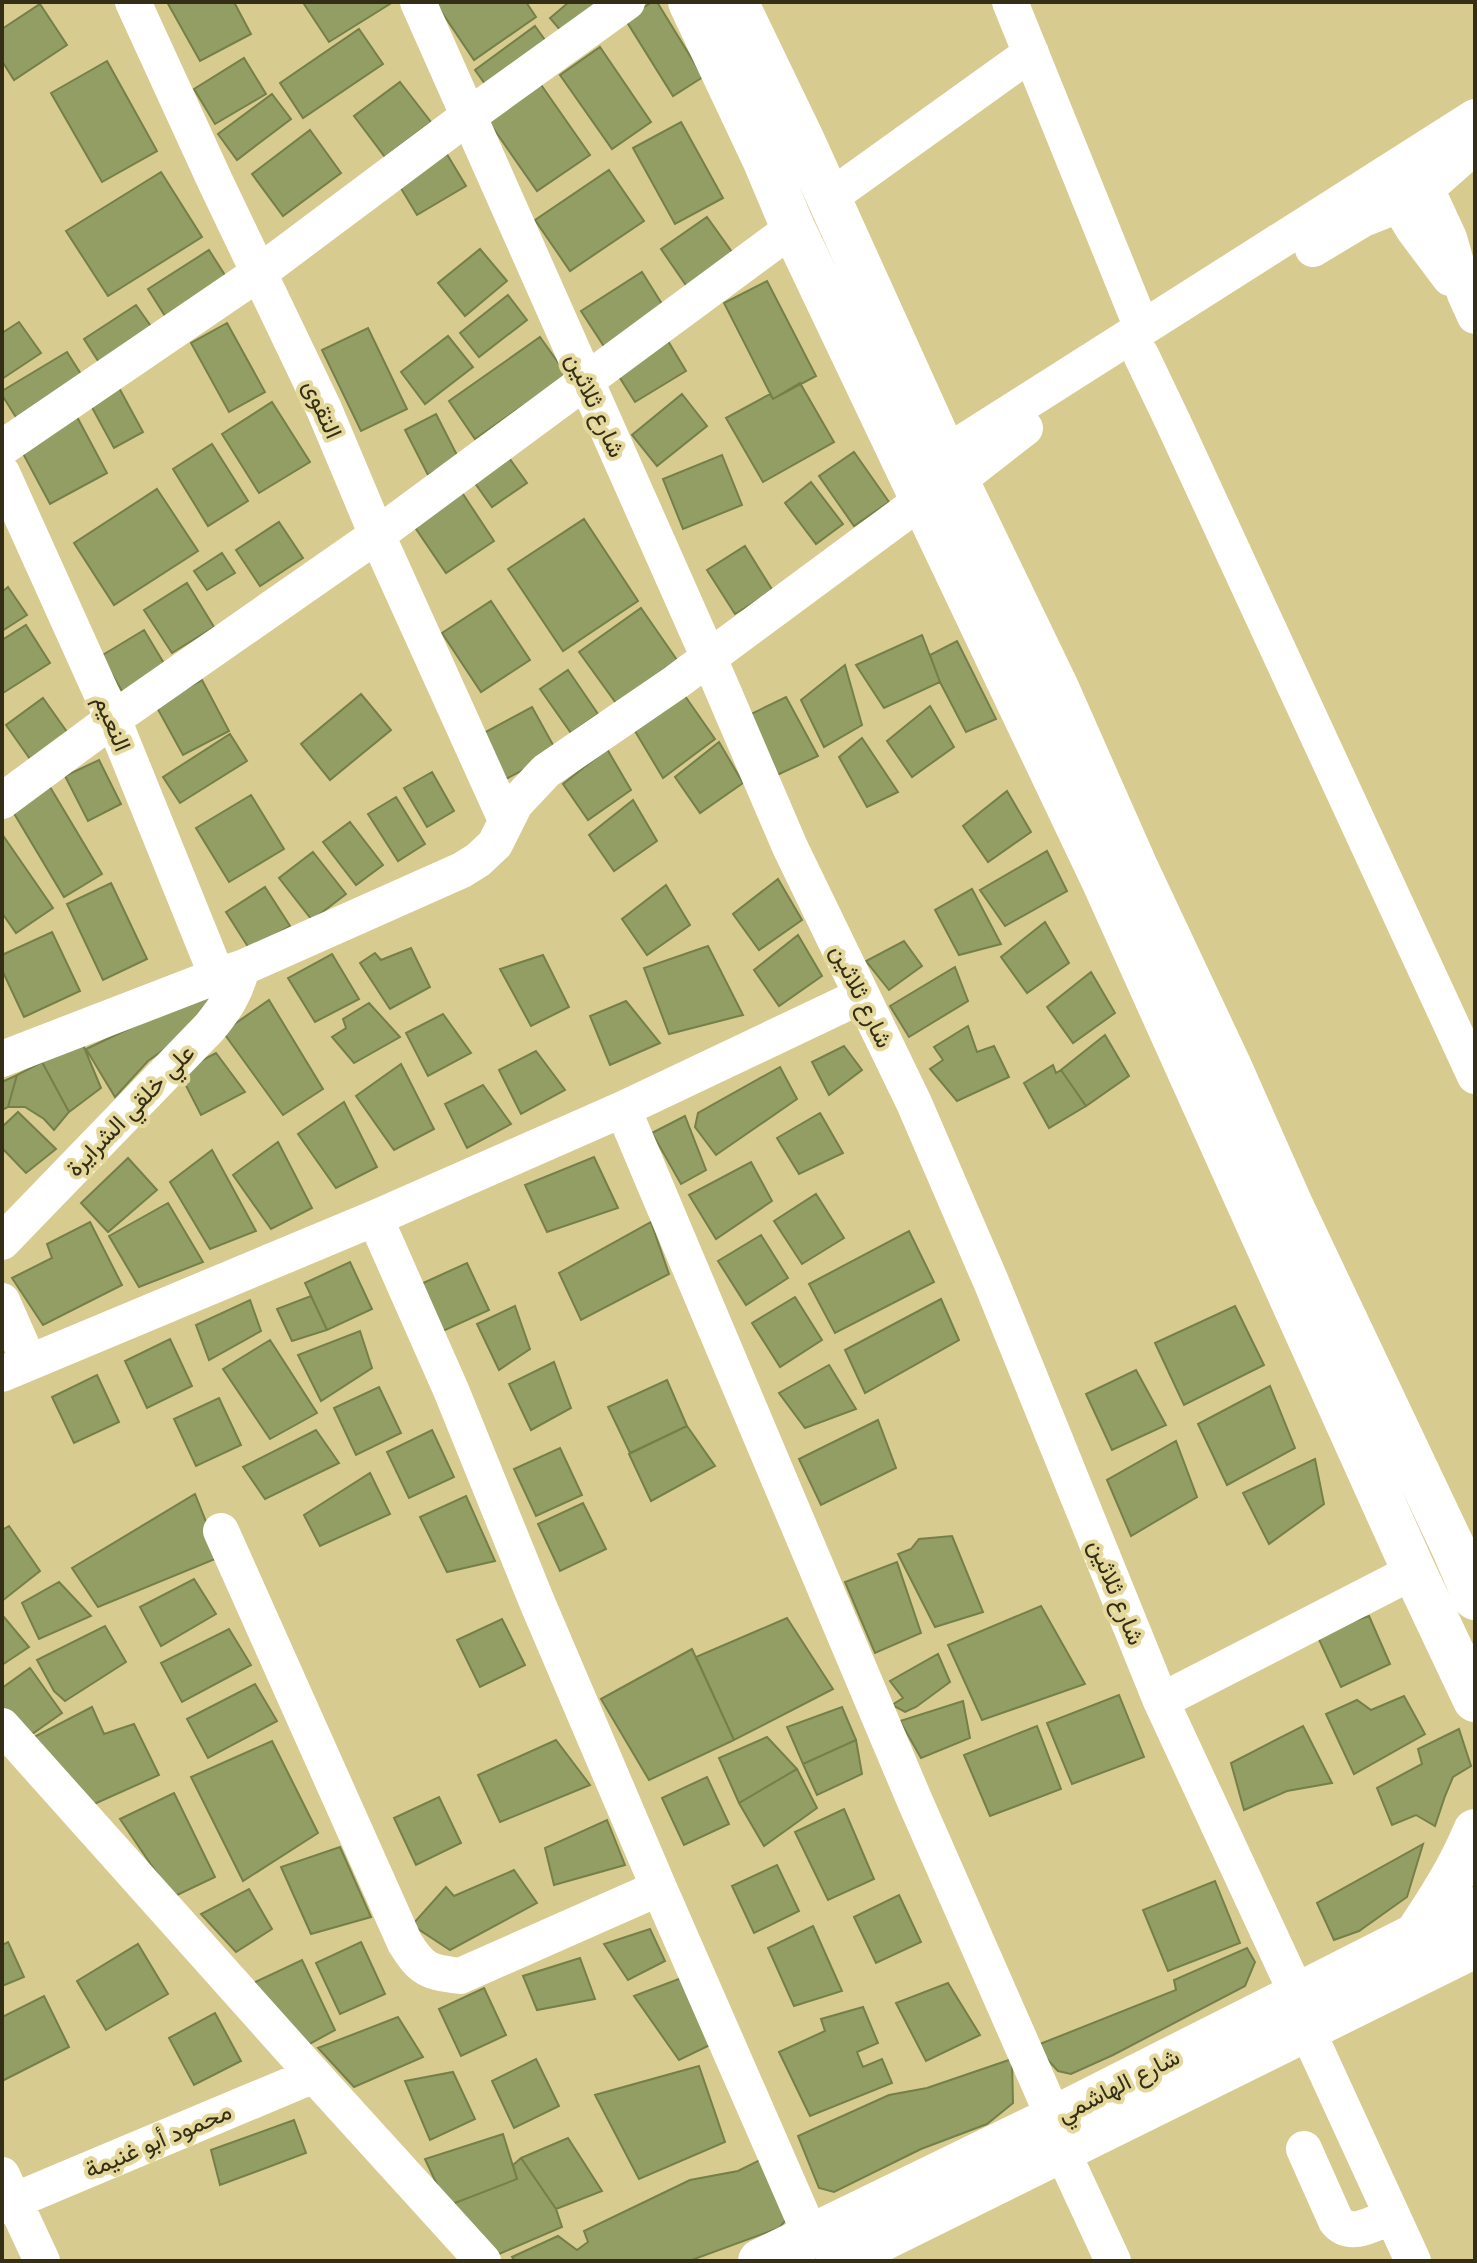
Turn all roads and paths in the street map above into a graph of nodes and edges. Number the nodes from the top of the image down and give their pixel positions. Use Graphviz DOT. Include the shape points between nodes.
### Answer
graph roads {
  1 [pos="133,2"];
  2 [pos="418,2"];
  3 [pos="627,2"];
  4 [pos="690,2"];
  5 [pos="736,2"];
  6 [pos="1010,2"];
  7 [pos="1031,53"];
  8 [pos="470,115"];
  9 [pos="1475,117"];
  10 [pos="803,141"];
  11 [pos="1475,146"];
  12 [pos="764,159"];
  13 [pos="1405,183"];
  14 [pos="829,198"];
  15 [pos="793,228"];
  16 [pos="260,272"];
  17 [pos="1470,305"];
  18 [pos="1141,342"];
  19 [pos="585,381"];
  20 [pos="2,448"];
  21 [pos="2,473"];
  22 [pos="942,478"];
  23 [pos="377,535"];
  24 [pos="709,658"];
  25 [pos="113,719"];
  26 [pos="2,801"];
  27 [pos="506,820"];
  28 [pos="1119,872"];
  29 [pos="230,972"];
  30 [pos="861,996"];
  31 [pos="2,1059"];
  32 [pos="1475,1076"];
  33 [pos="623,1109"];
  34 [pos="375,1218"];
  35 [pos="2,1242"];
  36 [pos="2,1301"];
  37 [pos="16,1368"];
  38 [pos="221,1531"];
  39 [pos="1465,1544"];
  40 [pos="1414,1571"];
  41 [pos="1475,1598"];
  42 [pos="1475,1700"];
  43 [pos="1161,1701"];
  44 [pos="2,1726"];
  45 [pos="1475,1831"];
  46 [pos="659,1888"];
  47 [pos="1475,1909"];
  48 [pos="1475,1946"];
  49 [pos="1419,1954"];
  50 [pos="1475,1957"];
  51 [pos="1302,2012"];
  52 [pos="314,2075"];
  53 [pos="1058,2134"];
  54 [pos="1304,2149"];
  55 [pos="6,2194"];
  56 [pos="1392,2216"];
  57 [pos="824,2249"];
  58 [pos="42,2261"];
  59 [pos="483,2261"];
  60 [pos="760,2261"];
  61 [pos="1113,2261"];
  62 [pos="1413,2261"];
  1 -- 16 [label="street, التقوى"];
  2 -- 8 [label="street, شارع ثلاثين"];
  3 -- 8 [label="street"];
  4 -- 12 [label="main road"];
  5 -- 10 [label="main road"];
  6 -- 7 [label="street"];
  7 -- 14 [label="street"];
  7 -- 18 [label="street"];
  8 -- 16 [label="street"];
  8 -- 19 [label="street, شارع ثلاثين"];
  9 -- 13 [label="street"];
  10 -- 12 [label="main road"];
  10 -- 14 [label="main road"];
  11 -- 13 [label="street"];
  12 -- 15 [label="main road"];
  13 -- 17 [label="street" via="1442,268"];
  13 -- 18 [label="street"];
  14 -- 22 [label="main road"];
  15 -- 19 [label="street"];
  15 -- 22 [label="main road"];
  16 -- 20 [label="street"];
  16 -- 23 [label="street, التقوى"];
  18 -- 22 [label="street" via="999,447"];
  18 -- 32 [label="street"];
  19 -- 23 [label="street"];
  19 -- 24 [label="street, شارع ثلاثين"];
  21 -- 25 [label="street, النعيم"];
  22 -- 24 [label="street"];
  22 -- 28 [label="main road" via="1056,686"];
  23 -- 25 [label="street"];
  23 -- 27 [label="street, التقوى"];
  24 -- 27 [label="street" via="546,771"];
  24 -- 30 [label="street, شارع ثلاثين"];
  25 -- 26 [label="street"];
  25 -- 29 [label="street, النعيم"];
  27 -- 29 [label="street" via="495,844 462,870"];
  28 -- 39 [label="main road" via="1229,1065 1291,1205"];
  28 -- 40 [label="main road"];
  29 -- 31 [label="street"];
  29 -- 35 [label="street, علي خلقي الشرايرة" via="236,989 210,1027"];
  30 -- 33 [label="street"];
  30 -- 43 [label="street, شارع ثلاثين" via="992,1284"];
  33 -- 34 [label="street"];
  33 -- 53 [label="street"];
  34 -- 37 [label="street"];
  34 -- 46 [label="street"];
  36 -- 37 [label="street"];
  38 -- 46 [label="street" via="418,1964 460,1976"];
  39 -- 41 [label="main road"];
  40 -- 42 [label="main road"];
  40 -- 43 [label="street"];
  43 -- 51 [label="street, شارع ثلاثين"];
  44 -- 52 [label="street"];
  45 -- 49 [label="main road"];
  46 -- 57 [label="street"];
  47 -- 49 [label="main road, شارع الهاشمي"];
  48 -- 49 [label="main road, شارع الهاشمي"];
  49 -- 50 [label="main road"];
  49 -- 51 [label="main road, شارع الهاشمي"];
  51 -- 53 [label="main road, شارع الهاشمي"];
  51 -- 56 [label="street, شارع ثلاثين"];
  52 -- 55 [label="street, محمود أبو غنيمة"];
  52 -- 59 [label="street"];
  53 -- 57 [label="main road, شارع الهاشمي"];
  53 -- 61 [label="street"];
  54 -- 56 [label="street" via="1339,2226 1356,2230"];
  55 -- 58 [label="street"];
  56 -- 62 [label="street, شارع ثلاثين"];
  57 -- 60 [label="main road, شارع الهاشمي"];
}
